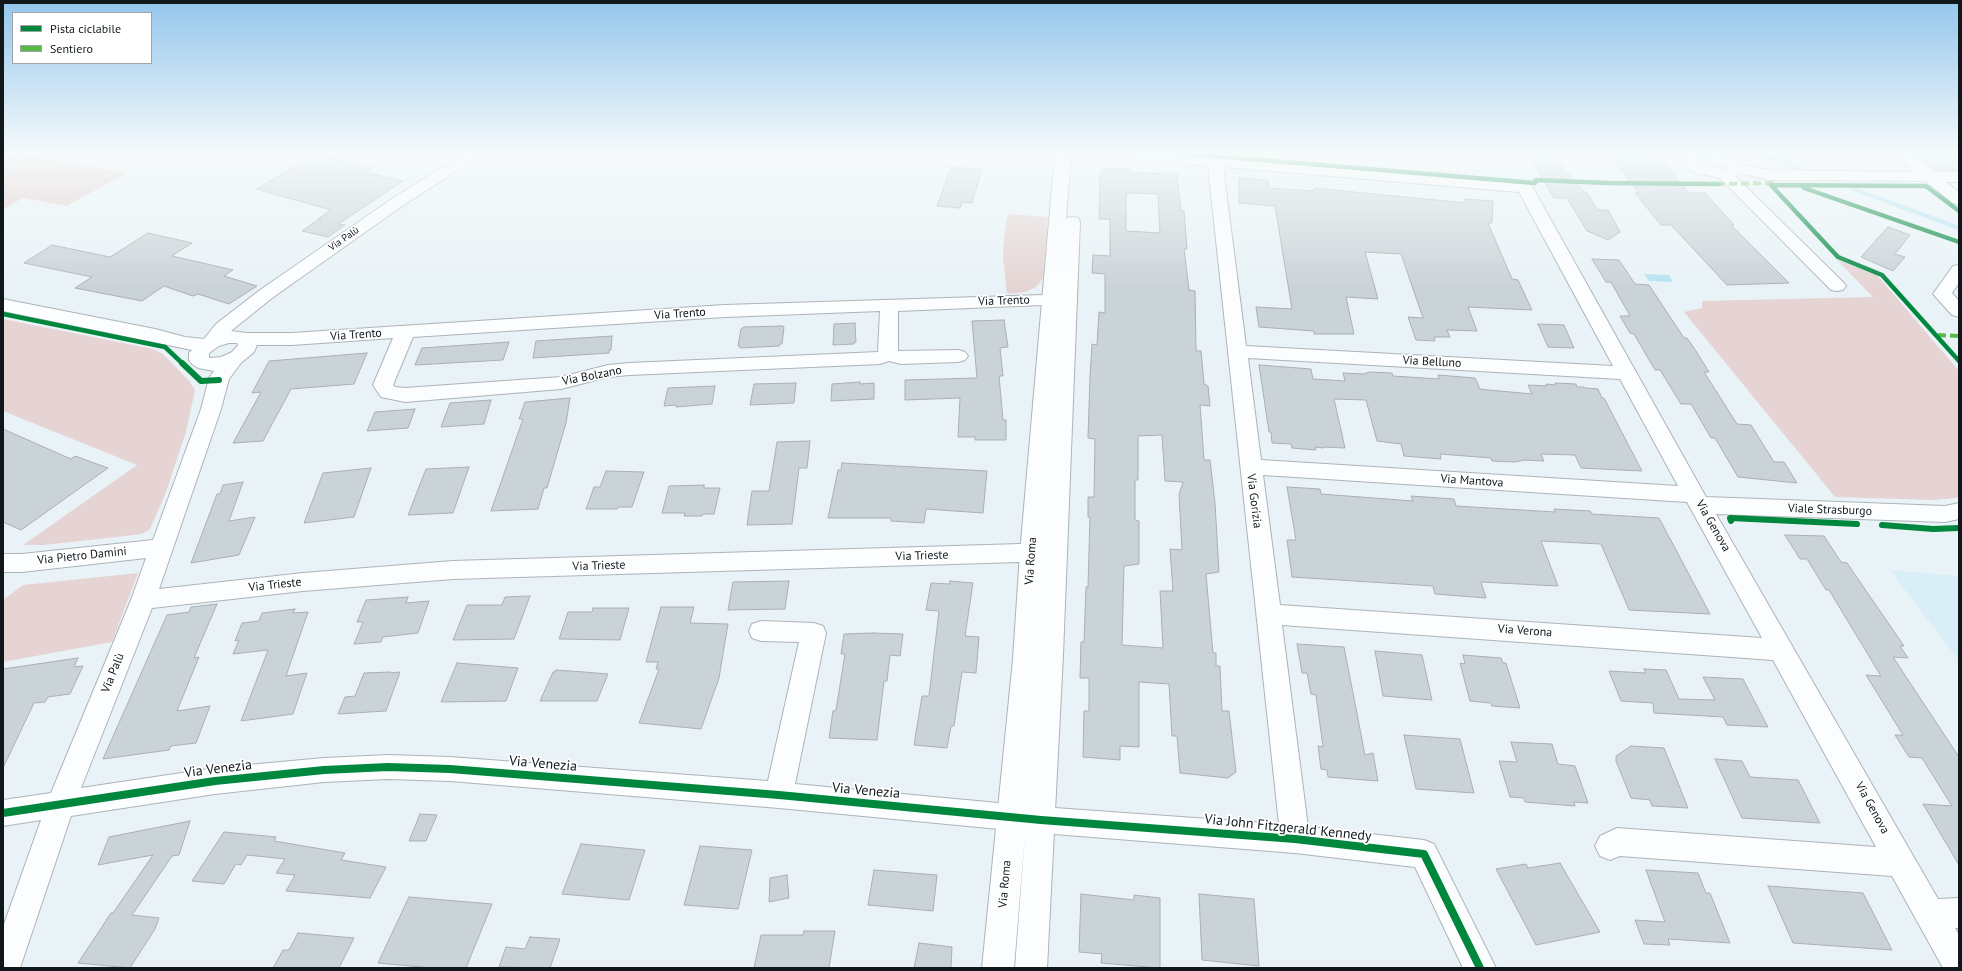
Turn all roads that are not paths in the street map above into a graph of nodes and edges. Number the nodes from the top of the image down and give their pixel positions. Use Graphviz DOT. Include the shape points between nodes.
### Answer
graph roads {
  1 [pos="402,198"];
  2 [pos="1062,198"];
  3 [pos="1073,198"];
  4 [pos="1219,198"];
  5 [pos="1531,198"];
  6 [pos="1748,198"];
  7 [pos="1959,270"];
  8 [pos="1837,286"];
  9 [pos="1060,301"];
  10 [pos="3,305"];
  11 [pos="889,306"];
  12 [pos="1959,311"];
  13 [pos="408,331"];
  14 [pos="223,349"];
  15 [pos="1237,351"];
  16 [pos="888,355"];
  17 [pos="958,356"];
  18 [pos="1627,373"];
  19 [pos="1250,467"];
  20 [pos="1698,500"];
  21 [pos="1959,511"];
  22 [pos="160,548"];
  23 [pos="1032,553"];
  24 [pos="1056,555"];
  25 [pos="3,563"];
  26 [pos="143,600"];
  27 [pos="1268,614"];
  28 [pos="761,631"];
  29 [pos="1782,650"];
  30 [pos="779,795"];
  31 [pos="61,804"];
  32 [pos="3,813"];
  33 [pos="1025,818"];
  34 [pos="1295,839"];
  35 [pos="1610,846"];
  36 [pos="1902,863"];
  37 [pos="1945,914"];
  38 [pos="1959,966"];
  39 [pos="4,968"];
  40 [pos="998,968"];
  41 [pos="1030,968"];
  42 [pos="1480,968"];
  1 -- 14 [label="street, Via Palù" via="266,294"];
  2 -- 9 [label="street, Via Roma"];
  3 -- 9 [label="street, Via Roma"];
  4 -- 15 [label="street, Via Gorizia"];
  5 -- 18 [label="street, Via Genova"];
  6 -- 8 [label="street"];
  7 -- 12 [label="street" via="1942,294"];
  9 -- 11 [label="street, Via Trento"];
  9 -- 23 [label="street, Via Roma"];
  9 -- 24 [label="street, Via Roma"];
  10 -- 14 [label="street"];
  11 -- 13 [label="street, Via Trento" via="725,311"];
  11 -- 16 [label="street"];
  13 -- 14 [label="street, Via Trento" via="292,339"];
  13 -- 16 [label="street, Via Bolzano" via="383,385 388,392 405,395 561,382 629,369 880,358"];
  14 -- 22 [label="street, Via Palù" via="211,409"];
  15 -- 18 [label="street, Via Belluno"];
  15 -- 19 [label="street, Via Gorizia"];
  16 -- 17 [label="street, Via Bolzano" via="901,358"];
  18 -- 20 [label="street, Via Genova"];
  19 -- 20 [label="street, Via Mantova"];
  19 -- 27 [label="street, Via Gorizia"];
  20 -- 21 [label="street, Viale Strasburgo" via="1945,514"];
  20 -- 29 [label="street, Via Genova"];
  22 -- 25 [label="street, Via Pietro Damini"];
  22 -- 26 [label="street, Via Palù"];
  23 -- 24 [label="street, Via Trieste"];
  23 -- 26 [label="street, Via Trieste" via="453,570 303,582"];
  23 -- 33 [label="street, Via Roma" via="1026,659"];
  24 -- 33 [label="street, Via Roma"];
  26 -- 31 [label="street, Via Palù"];
  27 -- 29 [label="street, Via Verona"];
  27 -- 34 [label="street, Via Gorizia"];
  28 -- 30 [label="street" via="814,633"];
  29 -- 36 [label="street, Via Genova"];
  30 -- 31 [label="street, Via Venezia" via="450,769 388,767 324,770 215,781"];
  30 -- 33 [label="street, Via Venezia"];
  31 -- 32 [label="street, Via Venezia"];
  31 -- 39 [label="street, Via Palù"];
  33 -- 34 [label="street, Via John Fitzgerald Kennedy"];
  33 -- 40 [label="street, Via Roma"];
  33 -- 41 [label="street, Via Roma"];
  34 -- 42 [label="street, Via John Fitzgerald Kennedy" via="1424,854"];
  35 -- 36 [label="street" via="1617,842"];
  36 -- 37 [label="street, Via Genova"];
  37 -- 38 [label="street, Via Genova"];
}
